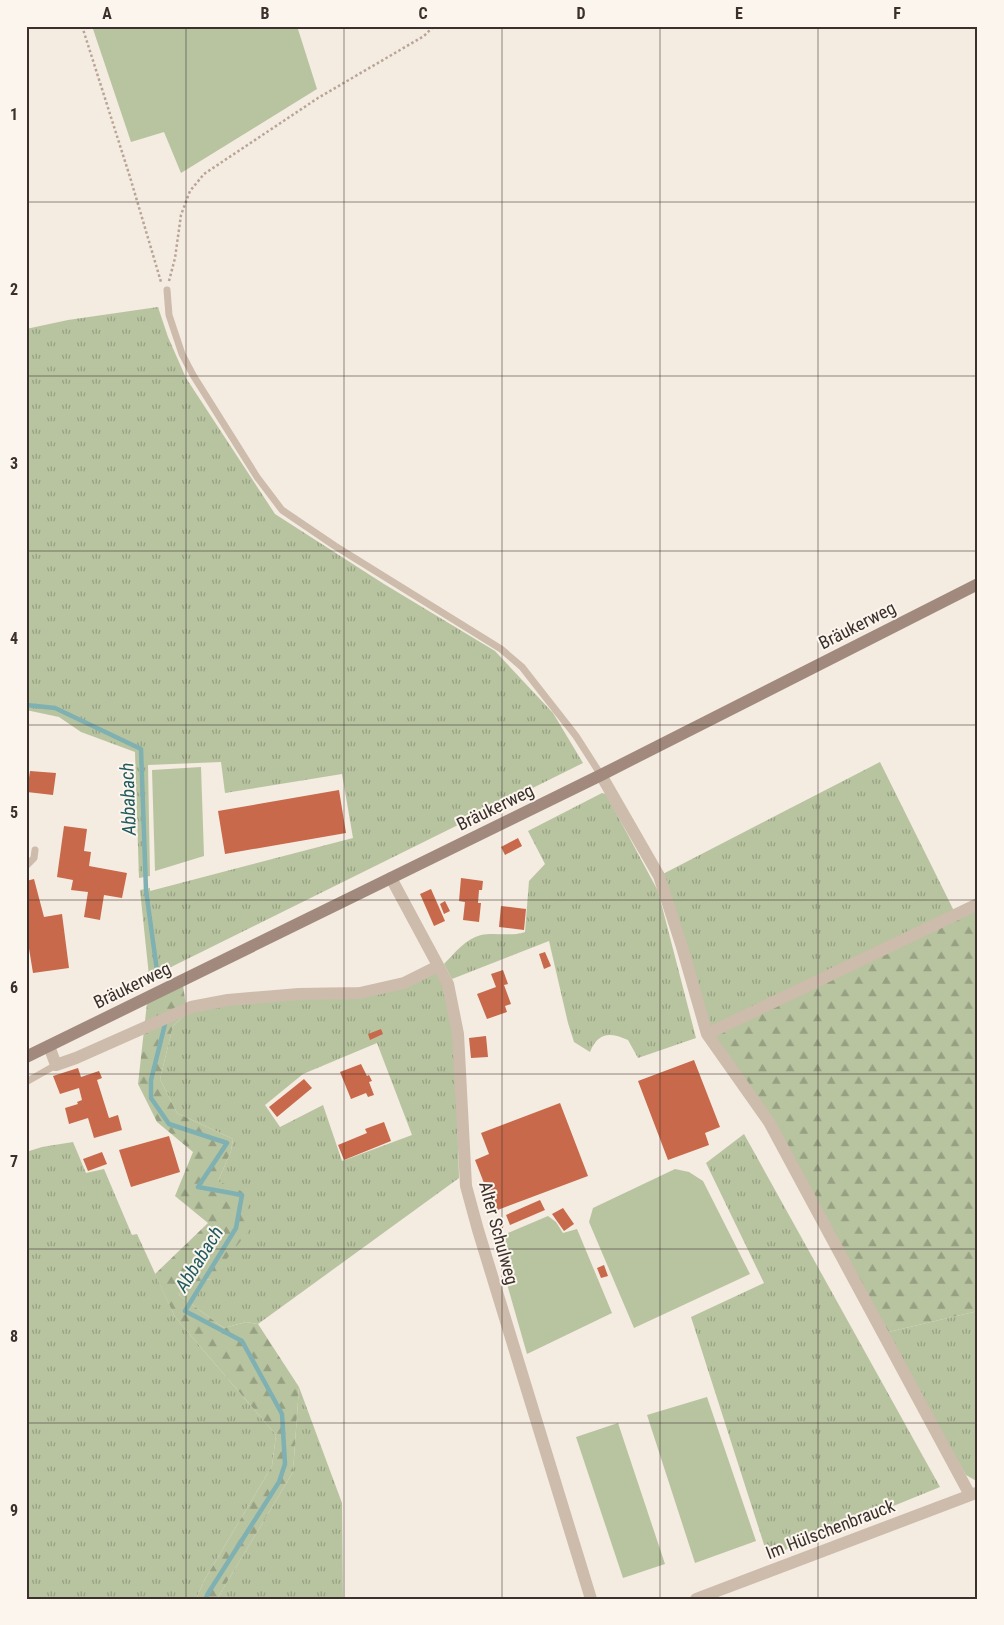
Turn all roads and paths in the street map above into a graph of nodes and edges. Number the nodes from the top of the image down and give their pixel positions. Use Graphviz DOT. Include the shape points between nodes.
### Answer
graph roads {
  1 [pos="82,26"];
  2 [pos="434,26"];
  3 [pos="160,281"];
  4 [pos="167,290"];
  5 [pos="978,584"];
  6 [pos="601,774"];
  7 [pos="35,850"];
  8 [pos="26,866"];
  9 [pos="391,878"];
  10 [pos="978,904"];
  11 [pos="438,966"];
  12 [pos="707,1034"];
  13 [pos="48,1046"];
  14 [pos="26,1057"];
  15 [pos="56,1065"];
  16 [pos="26,1082"];
  17 [pos="974,1494"];
  18 [pos="592,1599"];
  19 [pos="696,1599"];
  1 -- 3 [label="path"];
  2 -- 4 [label="path" via="424,36 318,98 204,174 190,191 181,215"];
  4 -- 6 [label="lane" via="169,315 182,354 257,477 282,510 501,649 522,667"];
  5 -- 6 [label="main road, Bräukerweg"];
  6 -- 9 [label="main road, Bräukerweg"];
  6 -- 12 [label="street" via="659,876"];
  7 -- 8 [label="lane" via="34,858"];
  9 -- 11 [label="street, Alter Schulweg"];
  9 -- 13 [label="main road, Bräukerweg"];
  10 -- 12 [label="street"];
  11 -- 15 [label="street" via="404,983 360,993 299,994 228,1000 191,1007"];
  11 -- 18 [label="street, Alter Schulweg" via="448,984 458,1034 466,1186"];
  12 -- 17 [label="street" via="769,1122"];
  13 -- 14 [label="main road, Bräukerweg"];
  13 -- 15 [label="street"];
  15 -- 16 [label="lane"];
  17 -- 19 [label="street, Im Hülschenbrauck"];
}
